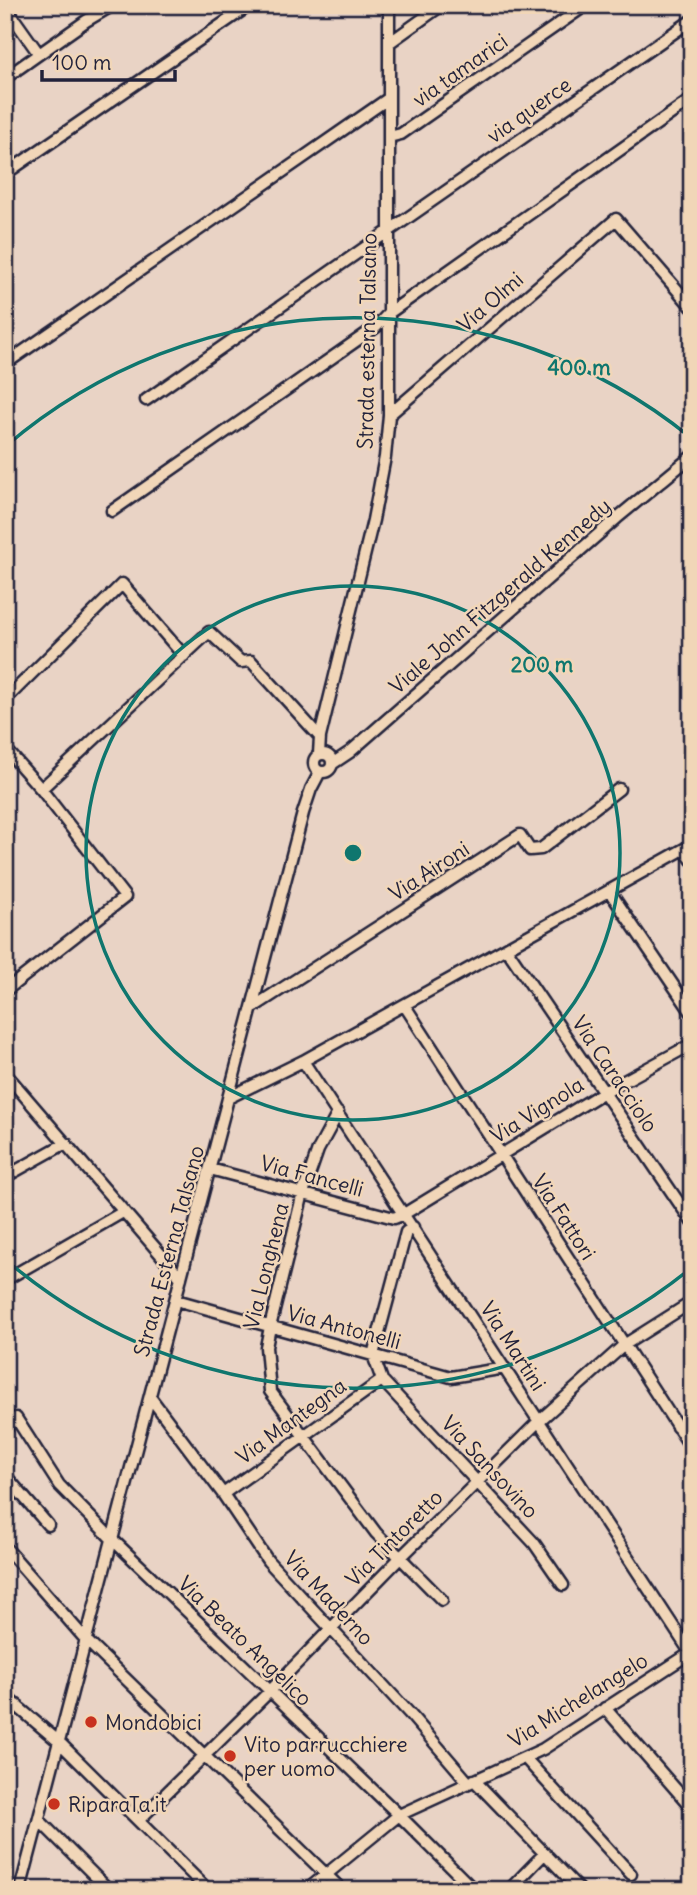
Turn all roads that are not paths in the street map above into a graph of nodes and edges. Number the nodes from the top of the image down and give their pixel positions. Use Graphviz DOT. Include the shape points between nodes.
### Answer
graph roads {
  1 [pos="113,5"];
  2 [pos="250,5"];
  3 [pos="389,5"];
  4 [pos="442,5"];
  5 [pos="586,5"];
  6 [pos="5,6"];
  7 [pos="692,20"];
  8 [pos="389,43"];
  9 [pos="39,54"];
  10 [pos="5,78"];
  11 [pos="389,98"];
  12 [pos="692,99"];
  13 [pos="389,136"];
  14 [pos="5,174"];
  15 [pos="389,231"];
  16 [pos="692,307"];
  17 [pos="389,313"];
  18 [pos="5,364"];
  19 [pos="146,400"];
  20 [pos="389,415"];
  21 [pos="692,456"];
  22 [pos="112,511"];
  23 [pos="184,656"];
  24 [pos="5,700"];
  25 [pos="320,737"];
  26 [pos="5,748"];
  27 [pos="319,754"];
  28 [pos="332,764"];
  29 [pos="320,772"];
  30 [pos="41,789"];
  31 [pos="619,789"];
  32 [pos="692,860"];
  33 [pos="610,892"];
  34 [pos="506,948"];
  35 [pos="5,991"];
  36 [pos="405,1006"];
  37 [pos="252,1008"];
  38 [pos="692,1013"];
  39 [pos="692,1044"];
  40 [pos="303,1061"];
  41 [pos="5,1074"];
  42 [pos="604,1092"];
  43 [pos="228,1098"];
  44 [pos="338,1113"];
  45 [pos="66,1143"];
  46 [pos="501,1155"];
  47 [pos="210,1168"];
  48 [pos="5,1177"];
  49 [pos="303,1193"];
  50 [pos="123,1212"];
  51 [pos="404,1214"];
  52 [pos="692,1222"];
  53 [pos="413,1227"];
  54 [pos="181,1278"];
  55 [pos="5,1280"];
  56 [pos="176,1300"];
  57 [pos="692,1302"];
  58 [pos="270,1326"];
  59 [pos="624,1345"];
  60 [pos="373,1355"];
  61 [pos="505,1368"];
  62 [pos="382,1380"];
  63 [pos="150,1397"];
  64 [pos="692,1418"];
  65 [pos="539,1421"];
  66 [pos="677,1427"];
  67 [pos="5,1429"];
  68 [pos="303,1437"];
  69 [pos="692,1450"];
  70 [pos="5,1475"];
  71 [pos="478,1482"];
  72 [pos="223,1494"];
  73 [pos="48,1525"];
  74 [pos="113,1540"];
  75 [pos="5,1547"];
  76 [pos="400,1558"];
  77 [pos="15,1559"];
  78 [pos="5,1566"];
  79 [pos="563,1585"];
  80 [pos="442,1600"];
  81 [pos="331,1629"];
  82 [pos="87,1641"];
  83 [pos="691,1652"];
  84 [pos="269,1692"];
  85 [pos="5,1696"];
  86 [pos="18,1705"];
  87 [pos="605,1708"];
  88 [pos="5,1714"];
  89 [pos="58,1741"];
  90 [pos="205,1755"];
  91 [pos="525,1758"];
  92 [pos="471,1781"];
  93 [pos="692,1808"];
  94 [pos="399,1815"];
  95 [pos="39,1820"];
  96 [pos="139,1821"];
  97 [pos="545,1853"];
  98 [pos="326,1874"];
  99 [pos="632,1874"];
  100 [pos="20,1890"];
  101 [pos="109,1890"];
  102 [pos="208,1890"];
  103 [pos="306,1890"];
  104 [pos="342,1890"];
  105 [pos="474,1890"];
  106 [pos="509,1890"];
  107 [pos="580,1890"];
  1 -- 9 [label="street"];
  2 -- 14 [label="street"];
  3 -- 8 [label="street, Strada esterna Talsano"];
  4 -- 8 [label="street"];
  5 -- 13 [label="street, via tamarici" via="401,135"];
  6 -- 9 [label="street"];
  7 -- 15 [label="street, via querce"];
  8 -- 11 [label="street, Strada esterna Talsano"];
  9 -- 10 [label="street"];
  11 -- 13 [label="street, Strada esterna Talsano"];
  11 -- 18 [label="street"];
  12 -- 17 [label="street"];
  13 -- 15 [label="street, Strada esterna Talsano"];
  15 -- 17 [label="street, Strada esterna Talsano"];
  15 -- 19 [label="street, via querce"];
  16 -- 20 [label="street, Via Olmi" via="617,219"];
  17 -- 20 [label="street, Strada esterna Talsano"];
  17 -- 22 [label="street" via="376,327"];
  20 -- 25 [label="street, Strada esterna Talsano" via="373,520"];
  21 -- 28 [label="street, Viale John Fitzgerald Kennedy"];
  23 -- 24 [label="street" via="122,584"];
  23 -- 25 [label="street" via="209,632 241,662 251,661"];
  23 -- 30 [label="street"];
  25 -- 27 [label="street, Strada esterna Talsano"];
  26 -- 30 [label="street"];
  27 -- 28 [label="street" via="328,755"];
  27 -- 29 [label="street" via="313,762"];
  28 -- 29 [label="street" via="328,771"];
  29 -- 37 [label="street, Strada Esterna Talsano" via="303,813"];
  30 -- 35 [label="street" via="125,897"];
  31 -- 37 [label="street, Via Aironi" via="541,849 530,850 520,835"];
  32 -- 33 [label="street" via="684,849"];
  33 -- 34 [label="street"];
  33 -- 38 [label="street"];
  34 -- 36 [label="street"];
  34 -- 42 [label="street, Via Caracciolo"];
  36 -- 40 [label="street"];
  36 -- 46 [label="street, Via Fattori"];
  37 -- 43 [label="street, Strada Esterna Talsano"];
  39 -- 42 [label="street, Via Vignola"];
  40 -- 43 [label="street"];
  40 -- 44 [label="street, Via Martini"];
  41 -- 45 [label="street"];
  42 -- 46 [label="street, Via Vignola"];
  42 -- 52 [label="street, Via Caracciolo"];
  43 -- 47 [label="street, Strada Esterna Talsano"];
  44 -- 49 [label="street, Via Longhena"];
  44 -- 51 [label="street, Via Martini"];
  45 -- 48 [label="street"];
  45 -- 50 [label="street"];
  46 -- 51 [label="street, Via Vignola"];
  46 -- 59 [label="street, Via Fattori"];
  47 -- 49 [label="street, Via Fancelli"];
  47 -- 54 [label="street, Strada Esterna Talsano"];
  49 -- 51 [label="street, Via Fancelli" via="394,1218"];
  49 -- 58 [label="street, Via Longhena"];
  50 -- 54 [label="street"];
  50 -- 55 [label="street"];
  51 -- 53 [label="street, Via Martini"];
  53 -- 60 [label="street" via="406,1232"];
  53 -- 61 [label="street, Via Martini"];
  54 -- 56 [label="street, Strada Esterna Talsano"];
  56 -- 58 [label="street, Via Antonelli"];
  56 -- 63 [label="street, Strada Esterna Talsano"];
  57 -- 59 [label="street, Via Tintoretto"];
  58 -- 60 [label="street, Via Antonelli"];
  58 -- 68 [label="street, Via Longhena" via="266,1347 270,1391"];
  59 -- 65 [label="street, Via Tintoretto"];
  59 -- 66 [label="street, Via Fattori"];
  60 -- 61 [label="street, Via Antonelli" via="451,1377"];
  60 -- 62 [label="street"];
  61 -- 65 [label="street, Via Martini"];
  62 -- 68 [label="street, Via Mantegna"];
  62 -- 71 [label="street, Via Sansovino"];
  63 -- 72 [label="street, Via Maderno"];
  63 -- 74 [label="street, Strada Esterna Talsano"];
  64 -- 66 [label="street"];
  65 -- 71 [label="street, Via Tintoretto"];
  65 -- 83 [label="street, Via Martini"];
  66 -- 69 [label="street, Via Fattori"];
  67 -- 74 [label="street, Via Beato Angelico" via="16,1418 59,1485"];
  68 -- 72 [label="street, Via Mantegna"];
  68 -- 76 [label="street, Via Longhena"];
  70 -- 73 [label="street"];
  71 -- 76 [label="street, Via Tintoretto"];
  71 -- 79 [label="street, Via Sansovino" via="534,1543"];
  72 -- 81 [label="street, Via Maderno" via="268,1560"];
  74 -- 82 [label="street, Strada Esterna Talsano"];
  74 -- 84 [label="street, Via Beato Angelico"];
  75 -- 77 [label="street"];
  76 -- 80 [label="street, Via Longhena"];
  76 -- 81 [label="street, Via Tintoretto"];
  77 -- 78 [label="street"];
  77 -- 82 [label="street"];
  81 -- 84 [label="street, Via Tintoretto"];
  81 -- 92 [label="street, Via Maderno"];
  82 -- 89 [label="street, Strada Esterna Talsano"];
  82 -- 90 [label="street"];
  83 -- 87 [label="street, Via Michelangelo"];
  84 -- 90 [label="street, Via Tintoretto"];
  84 -- 94 [label="street, Via Beato Angelico"];
  85 -- 86 [label="street"];
  86 -- 88 [label="street"];
  86 -- 89 [label="street"];
  87 -- 91 [label="street, Via Michelangelo"];
  87 -- 93 [label="street"];
  89 -- 95 [label="street, Strada Esterna Talsano"];
  89 -- 96 [label="street"];
  90 -- 96 [label="street, Via Tintoretto"];
  90 -- 98 [label="street"];
  91 -- 92 [label="street, Via Michelangelo"];
  91 -- 99 [label="street"];
  92 -- 94 [label="street, Via Michelangelo"];
  92 -- 97 [label="street, Via Maderno"];
  94 -- 98 [label="street, Via Michelangelo"];
  94 -- 105 [label="street, Via Beato Angelico"];
  95 -- 100 [label="street, Strada Esterna Talsano"];
  95 -- 101 [label="street"];
  96 -- 102 [label="street"];
  97 -- 106 [label="street"];
  97 -- 107 [label="street, Via Maderno"];
  98 -- 103 [label="street, Via Michelangelo"];
  98 -- 104 [label="street"];
}
